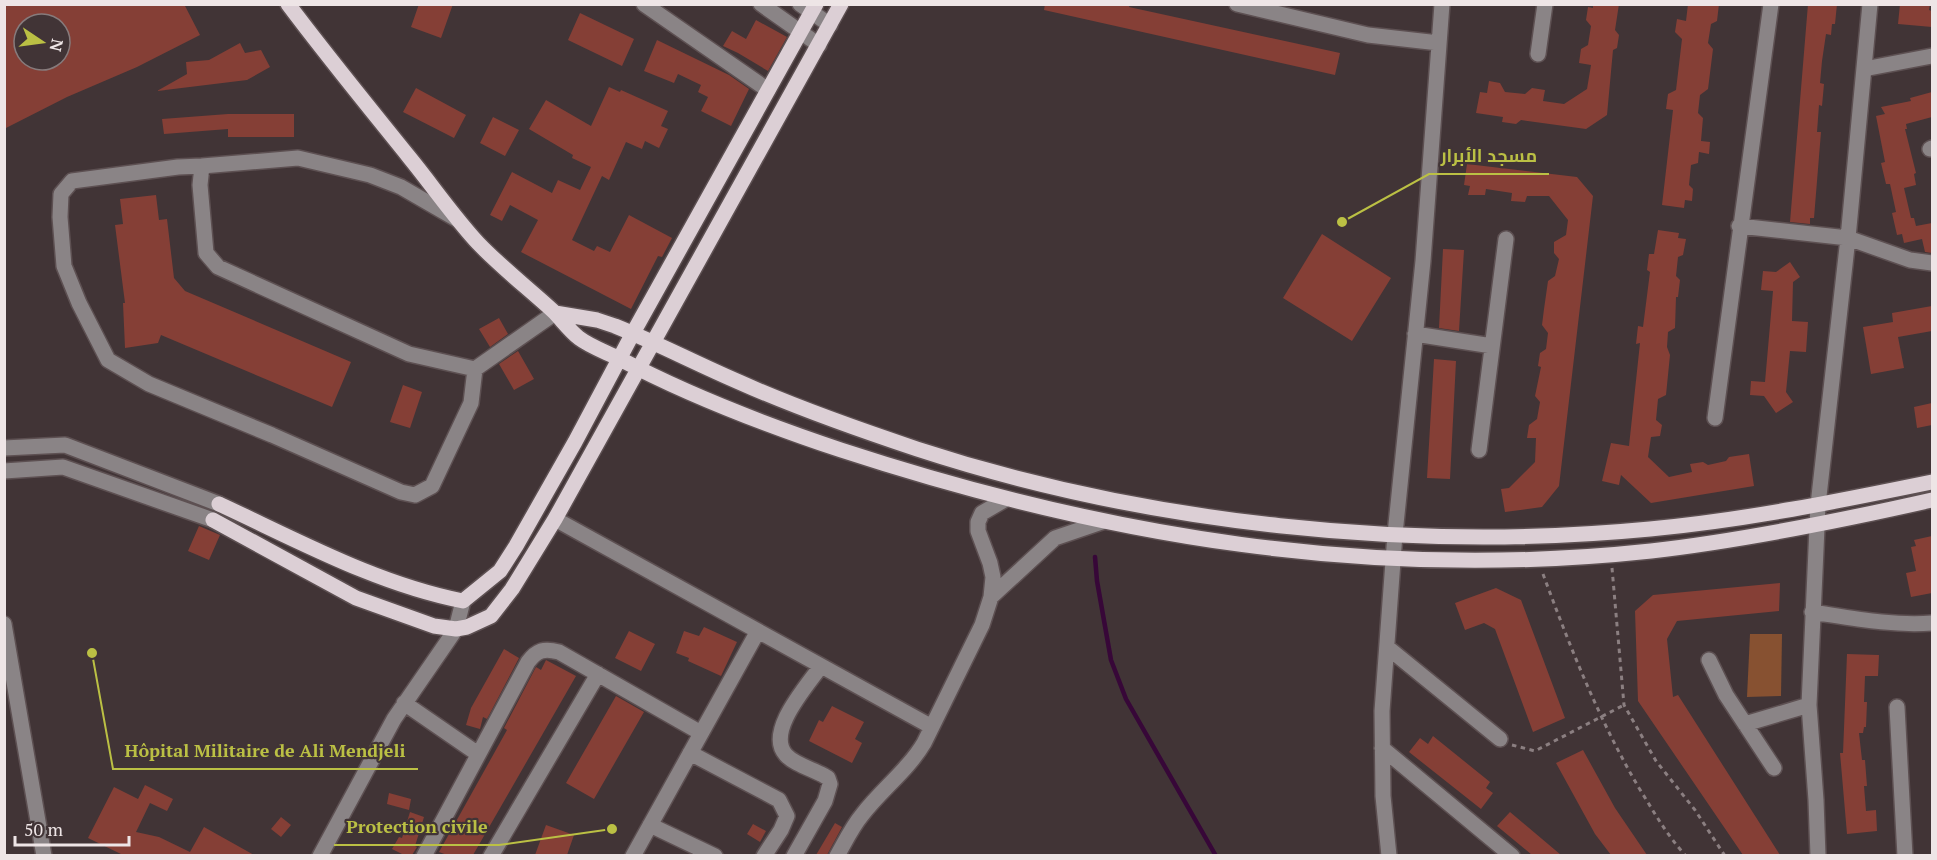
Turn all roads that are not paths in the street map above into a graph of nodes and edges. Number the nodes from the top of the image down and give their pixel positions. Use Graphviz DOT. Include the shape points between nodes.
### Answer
graph roads {
  1 [pos="288,4"];
  2 [pos="644,4"];
  3 [pos="760,4"];
  4 [pos="841,4"];
  5 [pos="1237,4"];
  6 [pos="1442,4"];
  7 [pos="1545,4"];
  8 [pos="1771,4"];
  9 [pos="1870,4"];
  10 [pos="809,7"];
  11 [pos="830,25"];
  12 [pos="800,32"];
  13 [pos="1439,43"];
  14 [pos="819,45"];
  15 [pos="1538,54"];
  16 [pos="1932,56"];
  17 [pos="1864,69"];
  18 [pos="768,90"];
  19 [pos="202,166"];
  20 [pos="460,222"];
  21 [pos="1739,226"];
  22 [pos="1848,238"];
  23 [pos="1506,239"];
  24 [pos="1932,262"];
  25 [pos="555,313"];
  26 [pos="633,333"];
  27 [pos="1415,334"];
  28 [pos="652,342"];
  29 [pos="1492,346"];
  30 [pos="619,359"];
  31 [pos="475,369"];
  32 [pos="637,369"];
  33 [pos="1715,418"];
  34 [pos="4,448"];
  35 [pos="1479,450"];
  36 [pos="4,471"];
  37 [pos="1932,482"];
  38 [pos="1006,500"];
  39 [pos="1932,500"];
  40 [pos="219,504"];
  41 [pos="1818,505"];
  42 [pos="555,519"];
  43 [pos="213,520"];
  44 [pos="1102,522"];
  45 [pos="1817,526"];
  46 [pos="1395,534"];
  47 [pos="1393,559"];
  48 [pos="991,597"];
  49 [pos="463,601"];
  50 [pos="1812,612"];
  51 [pos="1932,623"];
  52 [pos="4,624"];
  53 [pos="456,629"];
  54 [pos="758,631"];
  55 [pos="1387,647"];
  56 [pos="1710,660"];
  57 [pos="821,666"];
  58 [pos="598,674"];
  59 [pos="404,703"];
  60 [pos="1809,705"];
  61 [pos="1897,707"];
  62 [pos="1745,724"];
  63 [pos="932,728"];
  64 [pos="701,733"];
  65 [pos="1500,739"];
  66 [pos="1382,748"];
  67 [pos="690,753"];
  68 [pos="478,754"];
  69 [pos="1774,768"];
  70 [pos="650,825"];
  71 [pos="44,855"];
  72 [pos="320,855"];
  73 [pos="424,855"];
  74 [pos="491,855"];
  75 [pos="633,855"];
  76 [pos="714,855"];
  77 [pos="764,855"];
  78 [pos="794,855"];
  79 [pos="837,855"];
  80 [pos="1389,855"];
  81 [pos="1512,855"];
  82 [pos="1818,855"];
  83 [pos="1905,855"];
  1 -- 20 [label="main road"];
  2 -- 18 [label="street"];
  3 -- 12 [label="street"];
  4 -- 11 [label="main road"];
  5 -- 13 [label="street" via="1368,35"];
  6 -- 13 [label="street"];
  7 -- 15 [label="street"];
  8 -- 21 [label="street"];
  9 -- 17 [label="street"];
  10 -- 11 [label="street"];
  10 -- 12 [label="main road"];
  11 -- 14 [label="main road"];
  12 -- 14 [label="street"];
  12 -- 18 [label="main road"];
  13 -- 27 [label="street"];
  14 -- 28 [label="main road"];
  16 -- 17 [label="street"];
  17 -- 22 [label="street"];
  18 -- 26 [label="main road"];
  19 -- 20 [label="street" via="298,158 370,175"];
  19 -- 31 [label="street" via="206,253 218,267 409,354"];
  19 -- 31 [label="street" via="72,181 61,194 64,266 108,360 149,384 415,495 432,486 471,403"];
  20 -- 25 [label="main road" via="502,267"];
  21 -- 22 [label="street"];
  21 -- 33 [label="street"];
  22 -- 24 [label="street" via="1910,260"];
  22 -- 41 [label="street"];
  23 -- 29 [label="street"];
  25 -- 26 [label="main road" via="597,320"];
  25 -- 30 [label="main road" via="574,334"];
  25 -- 31 [label="street"];
  26 -- 28 [label="main road"];
  26 -- 30 [label="main road"];
  27 -- 29 [label="street"];
  27 -- 46 [label="street"];
  28 -- 32 [label="main road"];
  28 -- 46 [label="main road" via="829,419 1014,477 1108,499 1203,515"];
  29 -- 35 [label="street"];
  30 -- 32 [label="main road"];
  30 -- 49 [label="main road" via="500,571"];
  32 -- 38 [label="main road" via="819,443"];
  32 -- 42 [label="main road"];
  34 -- 40 [label="street" via="65,445"];
  36 -- 43 [label="street" via="63,467"];
  37 -- 41 [label="main road"];
  38 -- 44 [label="main road"];
  38 -- 48 [label="street" via="982,513 978,522 993,577"];
  39 -- 45 [label="main road"];
  40 -- 49 [label="main road" via="356,568"];
  41 -- 45 [label="street"];
  41 -- 46 [label="main road" via="1650,529 1544,535"];
  42 -- 53 [label="main road" via="512,589 491,615"];
  42 -- 54 [label="street"];
  43 -- 53 [label="main road" via="356,598 434,626"];
  44 -- 47 [label="main road" via="1285,551"];
  44 -- 48 [label="street" via="1055,538"];
  45 -- 47 [label="main road" via="1611,554 1537,559"];
  45 -- 50 [label="street"];
  46 -- 47 [label="street"];
  47 -- 55 [label="street"];
  48 -- 63 [label="street" via="982,625"];
  49 -- 53 [label="street"];
  50 -- 51 [label="street" via="1880,622"];
  50 -- 60 [label="street"];
  52 -- 71 [label="street"];
  53 -- 59 [label="street"];
  54 -- 57 [label="street"];
  54 -- 64 [label="street"];
  55 -- 65 [label="street"];
  55 -- 66 [label="street"];
  56 -- 62 [label="street"];
  57 -- 63 [label="street"];
  57 -- 78 [label="street" via="790,710 780,733 779,745 787,756 828,778 830,784 825,801"];
  58 -- 64 [label="street"];
  58 -- 68 [label="street" via="558,651 536,652"];
  58 -- 74 [label="street"];
  59 -- 68 [label="street"];
  59 -- 72 [label="street"];
  60 -- 62 [label="street"];
  60 -- 82 [label="street"];
  61 -- 83 [label="street"];
  62 -- 69 [label="street"];
  63 -- 79 [label="street" via="916,758 861,816"];
  64 -- 67 [label="street"];
  66 -- 80 [label="street"];
  66 -- 81 [label="street"];
  67 -- 70 [label="street"];
  67 -- 77 [label="street" via="779,800 787,816"];
  68 -- 73 [label="street"];
  70 -- 75 [label="street"];
  70 -- 76 [label="street"];
}
